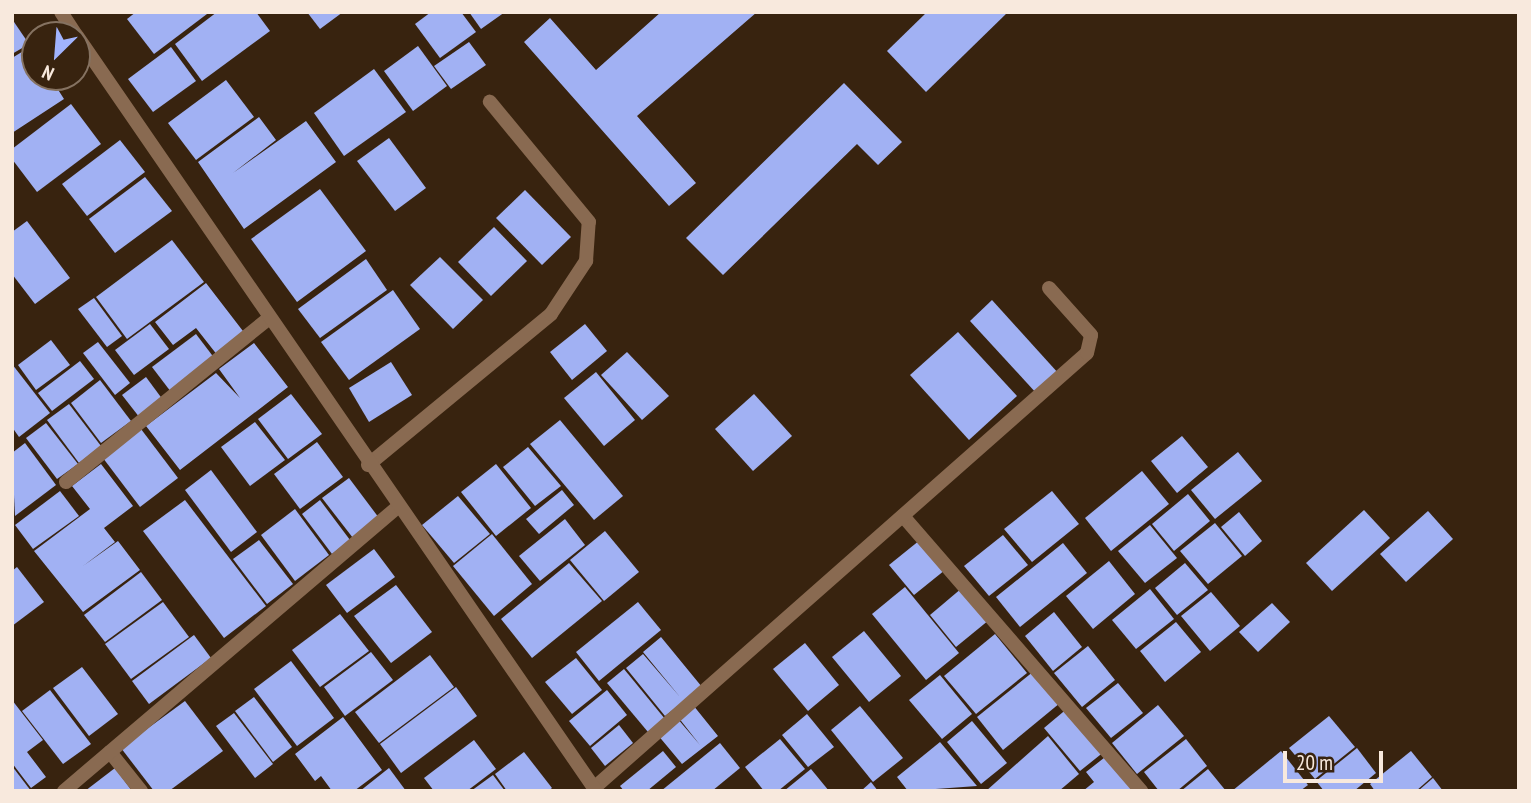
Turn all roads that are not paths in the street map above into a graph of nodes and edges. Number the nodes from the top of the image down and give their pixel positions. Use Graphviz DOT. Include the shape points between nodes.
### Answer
graph roads {
  1 [pos="91,56"];
  2 [pos="490,102"];
  3 [pos="1049,288"];
  4 [pos="267,320"];
  5 [pos="368,465"];
  6 [pos="66,482"];
  7 [pos="397,508"];
  8 [pos="903,516"];
  9 [pos="110,752"];
  10 [pos="595,789"];
  11 [pos="64,791"];
  12 [pos="141,791"];
  13 [pos="1141,791"];
  1 -- 4 [label="street"];
  2 -- 5 [label="street" via="589,222 586,261 551,314"];
  3 -- 8 [label="street" via="1091,335 1092,348"];
  4 -- 5 [label="street"];
  4 -- 6 [label="street"];
  5 -- 7 [label="street"];
  7 -- 9 [label="street"];
  7 -- 10 [label="street"];
  8 -- 10 [label="street"];
  8 -- 13 [label="street"];
  9 -- 11 [label="street"];
  9 -- 12 [label="street"];
}
